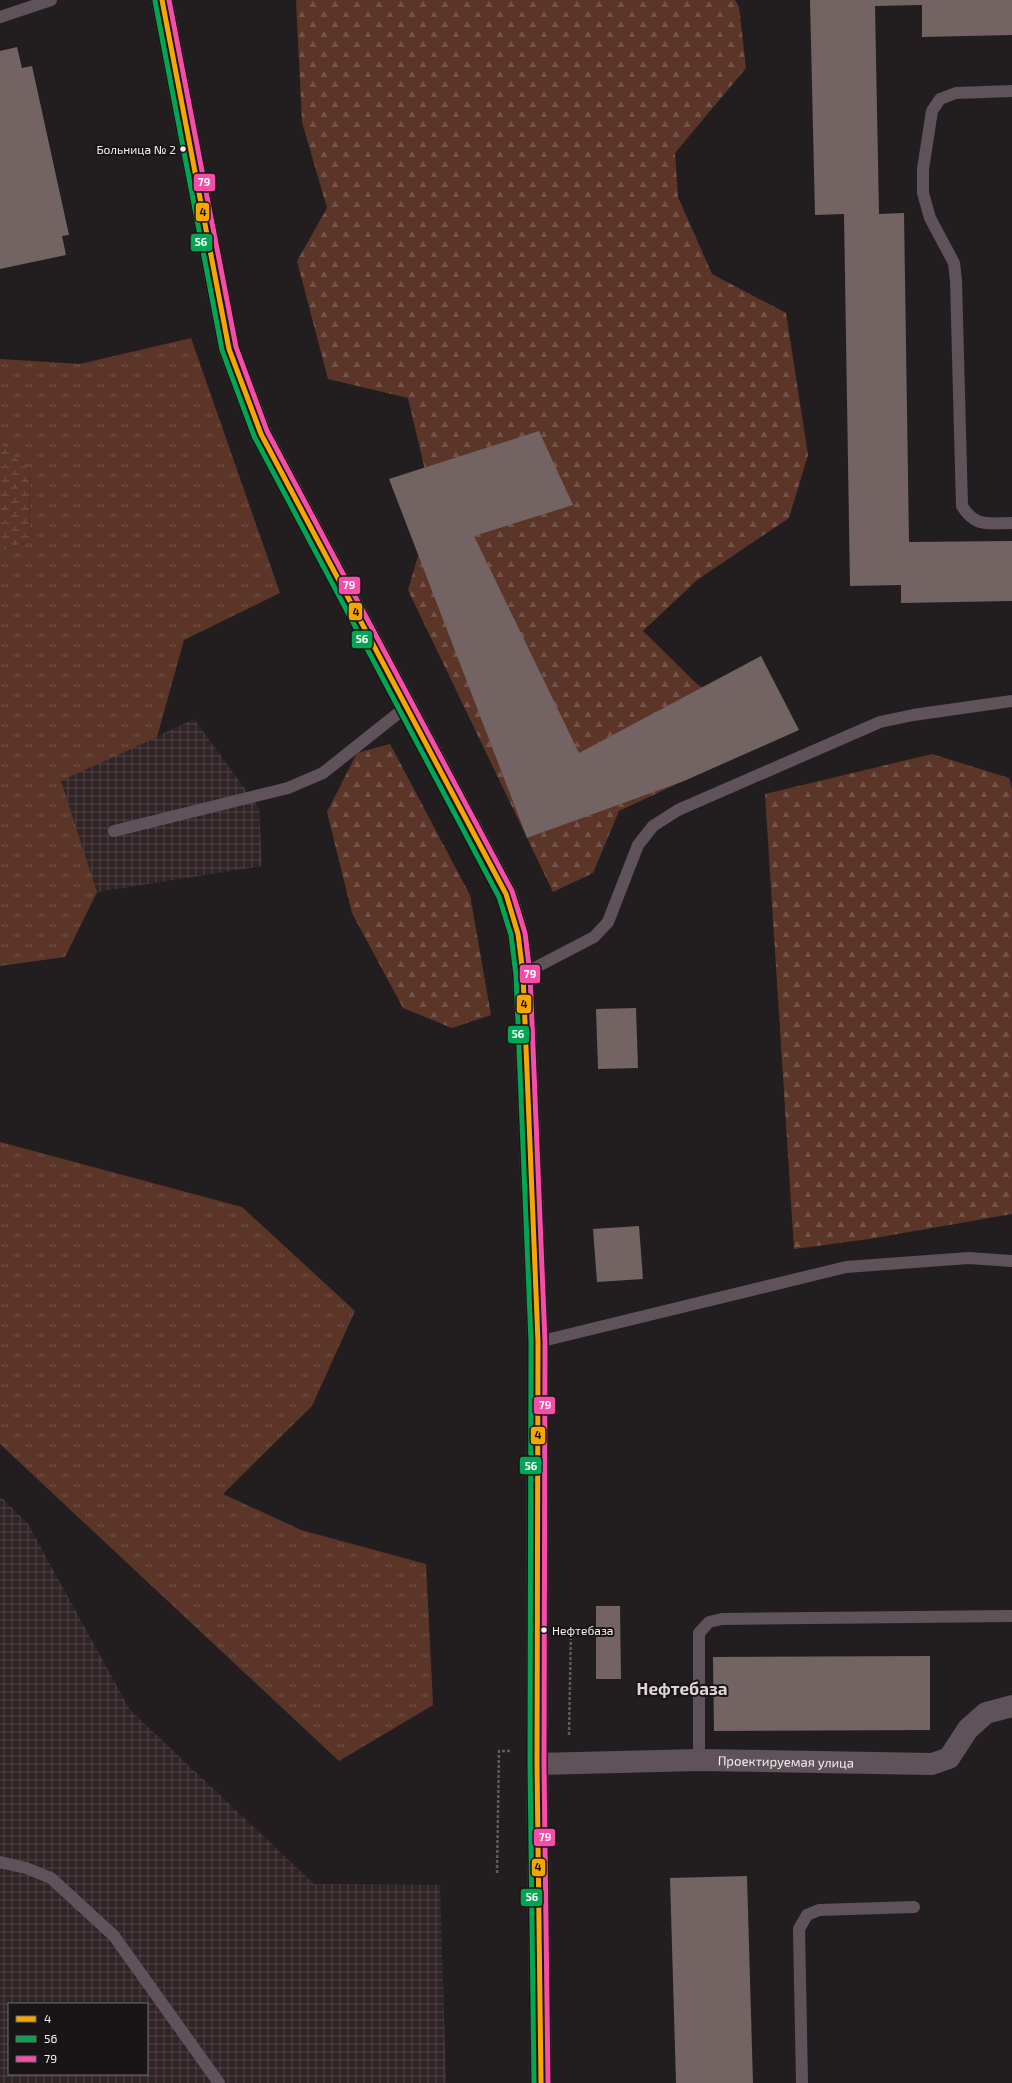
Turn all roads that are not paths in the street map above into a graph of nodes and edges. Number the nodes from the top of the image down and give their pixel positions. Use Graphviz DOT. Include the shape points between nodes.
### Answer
graph roads {
  1 [pos="51,0"];
  2 [pos="162,0"];
  3 [pos="0,17"];
  4 [pos="1012,91"];
  5 [pos="1012,523"];
  6 [pos="1012,701"];
  7 [pos="406,707"];
  8 [pos="114,831"];
  9 [pos="523,974"];
  10 [pos="1012,1261"];
  11 [pos="538,1342"];
  12 [pos="1012,1616"];
  13 [pos="1012,1706"];
  14 [pos="699,1760"];
  15 [pos="537,1764"];
  16 [pos="0,1862"];
  17 [pos="914,1907"];
  18 [pos="219,2083"];
  19 [pos="541,2083"];
  20 [pos="802,2083"];
  1 -- 3 [label="lane"];
  2 -- 7 [label="street" via="229,349 261,434"];
  4 -- 5 [label="lane" via="956,93 940,100 932,111 923,169 923,193 930,218 954,263 962,506 969,517 982,524"];
  6 -- 9 [label="lane" via="880,722 678,810 653,826 638,845 608,922 599,932"];
  7 -- 8 [label="lane" via="323,773 307,782"];
  7 -- 9 [label="street" via="506,894 518,934"];
  9 -- 11 [label="street"];
  10 -- 11 [label="lane" via="969,1258 846,1267"];
  11 -- 15 [label="street"];
  12 -- 14 [label="lane" via="722,1619 710,1622 699,1633"];
  13 -- 14 [label="street, Проектируемая улица" via="986,1713 968,1729 949,1758 932,1764"];
  14 -- 15 [label="street, Проектируемая улица"];
  15 -- 19 [label="street"];
  16 -- 18 [label="lane" via="26,1868 51,1878 114,1936"];
  17 -- 20 [label="lane" via="819,1910 807,1915 799,1928"];
}
